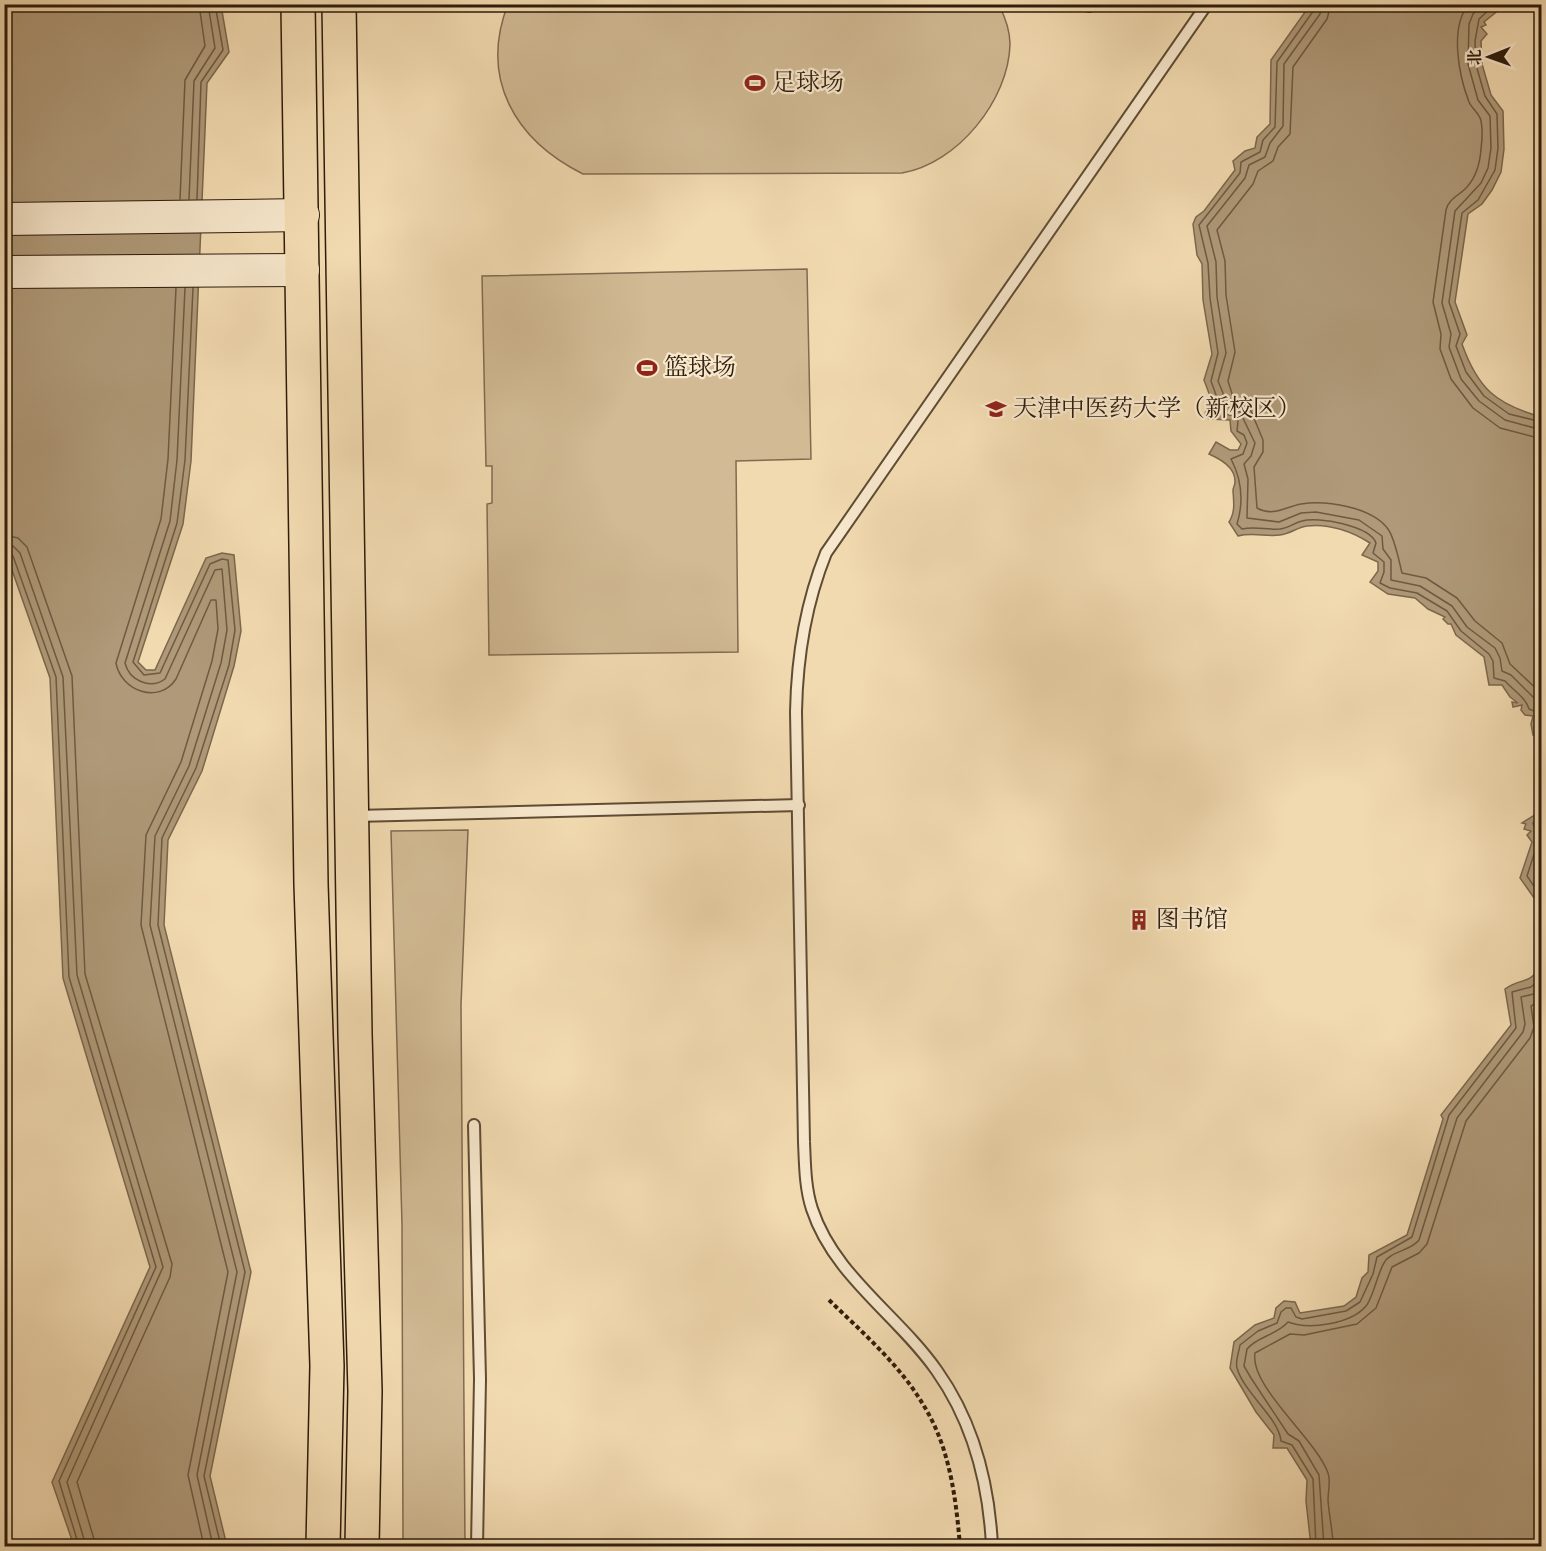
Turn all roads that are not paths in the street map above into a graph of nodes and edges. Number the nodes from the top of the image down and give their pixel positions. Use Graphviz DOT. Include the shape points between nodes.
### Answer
graph roads {
  1 [pos="298,4"];
  2 [pos="339,4"];
  3 [pos="1207,4"];
  4 [pos="303,215"];
  5 [pos="4,219"];
  6 [pos="303,270"];
  7 [pos="4,272"];
  8 [pos="799,805"];
  9 [pos="351,816"];
  10 [pos="355,1034"];
  11 [pos="474,1125"];
  12 [pos="327,1366"];
  13 [pos="323,1546"];
  14 [pos="362,1546"];
  15 [pos="477,1546"];
  16 [pos="992,1546"];
  1 -- 4 [label="main road"];
  2 -- 9 [label="main road"];
  3 -- 8 [label="lane" via="826,553 811,590 797,671"];
  4 -- 5 [label="main road"];
  4 -- 6 [label="main road"];
  6 -- 7 [label="main road"];
  6 -- 12 [label="main road" via="311,884"];
  8 -- 9 [label="lane"];
  8 -- 16 [label="lane" via="804,1142 811,1208 824,1238 846,1268 916,1344 952,1397 984,1476"];
  9 -- 10 [label="main road"];
  10 -- 12 [label="main road"];
  10 -- 14 [label="main road" via="365,1391"];
  11 -- 15 [label="lane" via="480,1379"];
  12 -- 13 [label="main road"];
}
